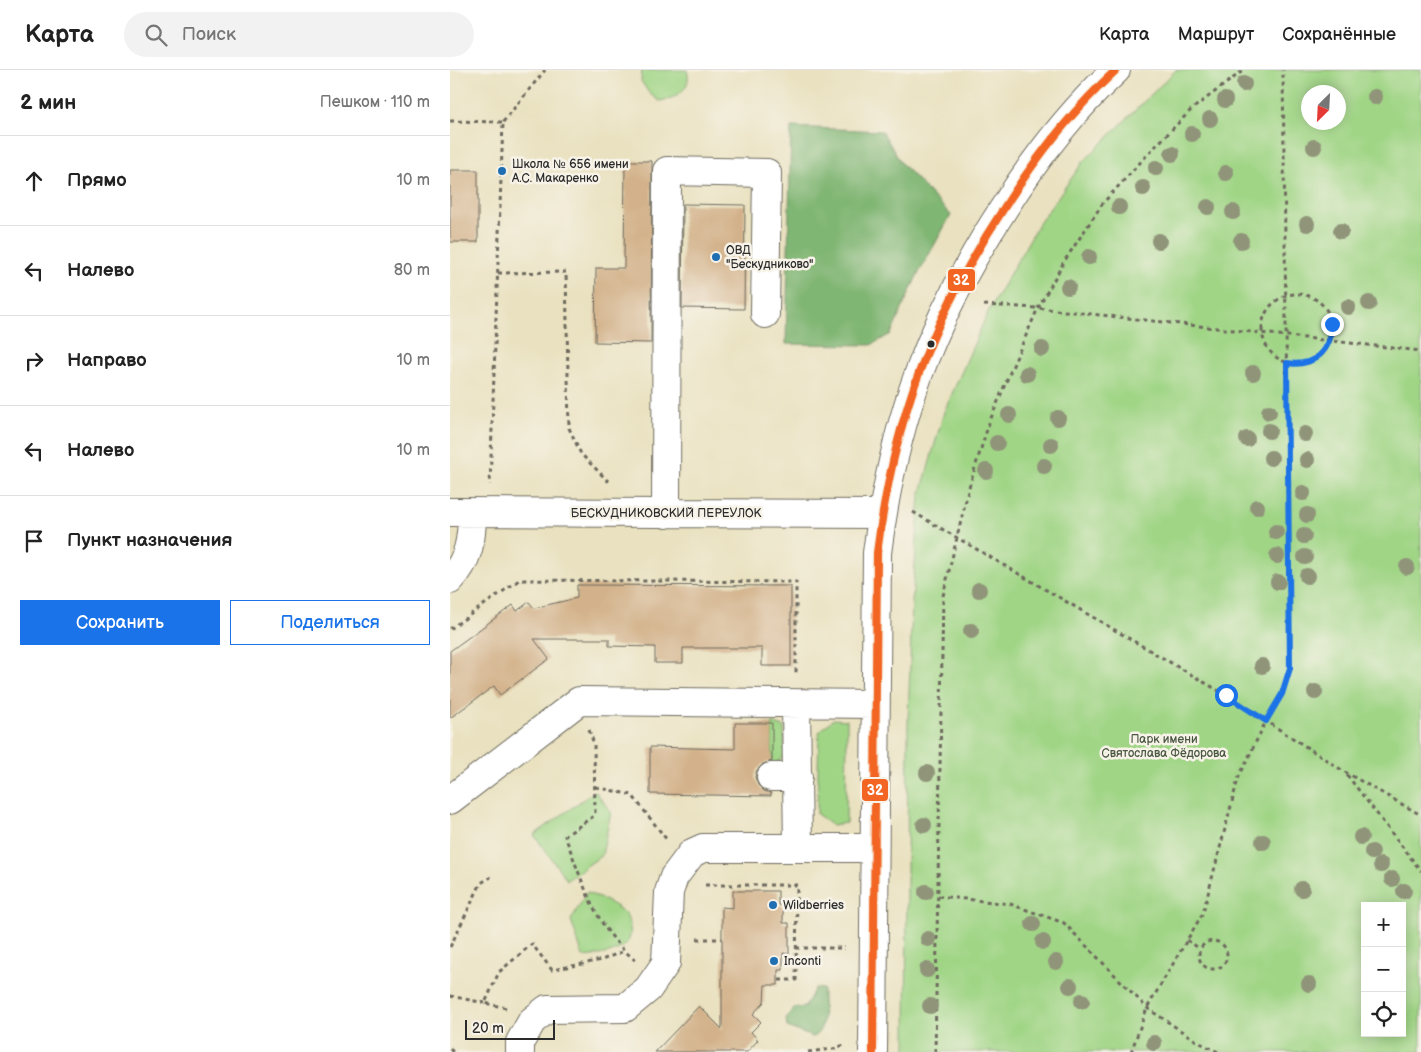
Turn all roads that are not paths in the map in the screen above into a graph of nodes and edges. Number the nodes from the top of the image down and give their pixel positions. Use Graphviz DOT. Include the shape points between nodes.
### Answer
graph roads {
  1 [pos="1116,70"];
  2 [pos="765,314"];
  3 [pos="461,513"];
  4 [pos="666,514"];
  5 [pos="882,514"];
  6 [pos="450,580"];
  7 [pos="796,704"];
  8 [pos="875,704"];
  9 [pos="771,777"];
  10 [pos="798,777"];
  11 [pos="450,800"];
  12 [pos="798,848"];
  13 [pos="874,848"];
  14 [pos="520,1052"];
  15 [pos="873,1052"];
  1 -- 5 [label="street" via="1090,94 1038,157 956,286 914,383 892,462"];
  2 -- 4 [label="street" via="766,173 667,171"];
  3 -- 4 [label="street, БЕСКУДНИКОВСКИЙ ПЕРЕУЛОК"];
  3 -- 6 [label="street" via="472,538 459,570"];
  4 -- 5 [label="street, БЕСКУДНИКОВСКИЙ ПЕРЕУЛОК"];
  5 -- 8 [label="street" via="877,553"];
  7 -- 8 [label="street"];
  7 -- 10 [label="street"];
  7 -- 11 [label="street" via="579,701"];
  8 -- 13 [label="street"];
  9 -- 10 [label="street"];
  10 -- 12 [label="street"];
  12 -- 13 [label="street"];
  12 -- 14 [label="street" via="703,848 692,854 674,877 669,892 666,964 657,978 625,1008 547,1009 532,1021 520,1042"];
  13 -- 15 [label="street"];
}
